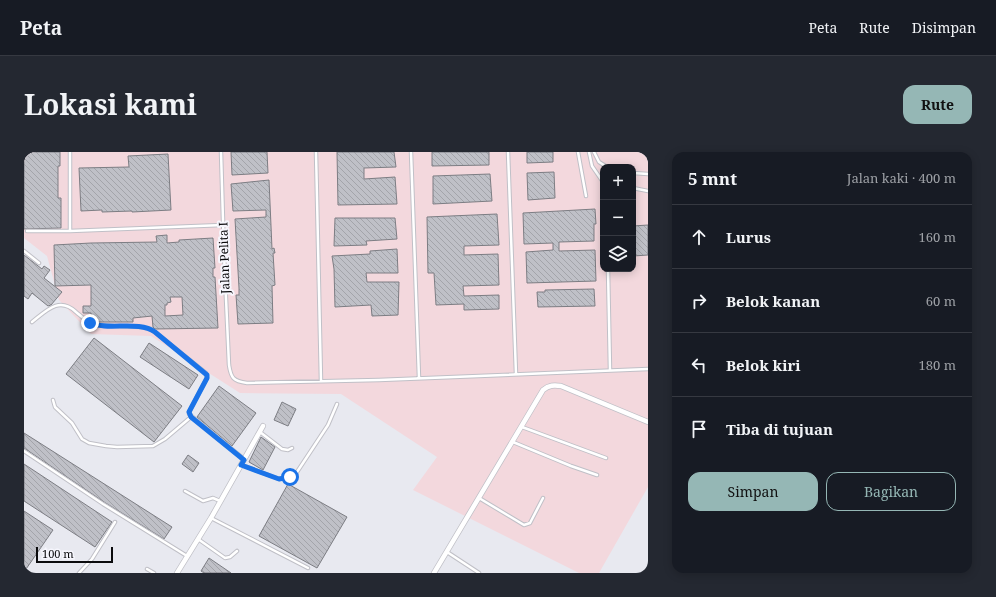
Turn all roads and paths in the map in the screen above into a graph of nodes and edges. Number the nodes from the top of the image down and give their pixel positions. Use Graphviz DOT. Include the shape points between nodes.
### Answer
graph roads {
  1 [pos="70,152"];
  2 [pos="221,152"];
  3 [pos="316,152"];
  4 [pos="411,152"];
  5 [pos="508,152"];
  6 [pos="578,152"];
  7 [pos="589,152"];
  8 [pos="594,152"];
  9 [pos="602,164"];
  10 [pos="636,173"];
  11 [pos="648,174"];
  12 [pos="600,178"];
  13 [pos="636,189"];
  14 [pos="648,191"];
  15 [pos="586,196"];
  16 [pos="223,225"];
  17 [pos="27,231"];
  18 [pos="70,231"];
  19 [pos="24,251"];
  20 [pos="39,263"];
  21 [pos="608,272"];
  22 [pos="32,322"];
  23 [pos="648,369"];
  24 [pos="610,370"];
  25 [pos="516,374"];
  26 [pos="419,378"];
  27 [pos="321,381"];
  28 [pos="53,400"];
  29 [pos="337,404"];
  30 [pos="191,417"];
  31 [pos="648,422"];
  32 [pos="263,426"];
  33 [pos="521,427"];
  34 [pos="260,432"];
  35 [pos="512,442"];
  36 [pos="292,448"];
  37 [pos="24,451"];
  38 [pos="606,458"];
  39 [pos="244,460"];
  40 [pos="241,465"];
  41 [pos="597,475"];
  42 [pos="185,491"];
  43 [pos="480,498"];
  44 [pos="543,498"];
  45 [pos="220,501"];
  46 [pos="211,518"];
  47 [pos="115,522"];
  48 [pos="197,539"];
  49 [pos="237,552"];
  50 [pos="447,552"];
  51 [pos="187,556"];
  52 [pos="147,568"];
  53 [pos="308,568"];
  54 [pos="79,573"];
  55 [pos="154,573"];
  56 [pos="177,573"];
  57 [pos="434,573"];
  58 [pos="479,573"];
  1 -- 18 [label="lane"];
  2 -- 16 [label="lane, Jalan Pelita I"];
  3 -- 27 [label="lane"];
  4 -- 26 [label="lane"];
  5 -- 25 [label="lane"];
  6 -- 15 [label="lane"];
  7 -- 12 [label="lane" via="592,166"];
  8 -- 9 [label="lane"];
  10 -- 11 [label="lane"];
  13 -- 14 [label="lane"];
  16 -- 18 [label="lane"];
  16 -- 27 [label="lane, Jalan Pelita I" via="228,364 232,377 240,382"];
  17 -- 18 [label="lane"];
  19 -- 20 [label="lane"];
  21 -- 24 [label="lane"];
  22 -- 30 [label="lane" via="48,309 64,304 94,325 151,329 207,375 189,412"];
  23 -- 24 [label="lane"];
  24 -- 25 [label="lane"];
  25 -- 26 [label="lane"];
  26 -- 27 [label="lane"];
  28 -- 30 [label="lane" via="55,407 72,423 82,439 88,443 106,446 156,445"];
  29 -- 40 [label="lane" via="297,472 290,477 279,479"];
  30 -- 39 [label="lane"];
  31 -- 33 [label="street" via="555,385 543,390"];
  32 -- 34 [label="street"];
  33 -- 35 [label="street"];
  33 -- 38 [label="lane"];
  34 -- 36 [label="lane" via="282,449"];
  34 -- 39 [label="street"];
  35 -- 41 [label="lane"];
  35 -- 43 [label="street"];
  37 -- 51 [label="lane"];
  39 -- 40 [label="street"];
  40 -- 45 [label="street"];
  42 -- 45 [label="lane" via="203,501 213,498"];
  43 -- 44 [label="lane" via="524,526 530,523"];
  43 -- 50 [label="street"];
  45 -- 46 [label="street"];
  46 -- 48 [label="street"];
  46 -- 53 [label="lane"];
  47 -- 54 [label="lane" via="92,559"];
  48 -- 49 [label="lane" via="225,558"];
  48 -- 51 [label="street"];
  50 -- 57 [label="street"];
  50 -- 58 [label="lane"];
  51 -- 56 [label="street"];
  52 -- 55 [label="lane"];
}
